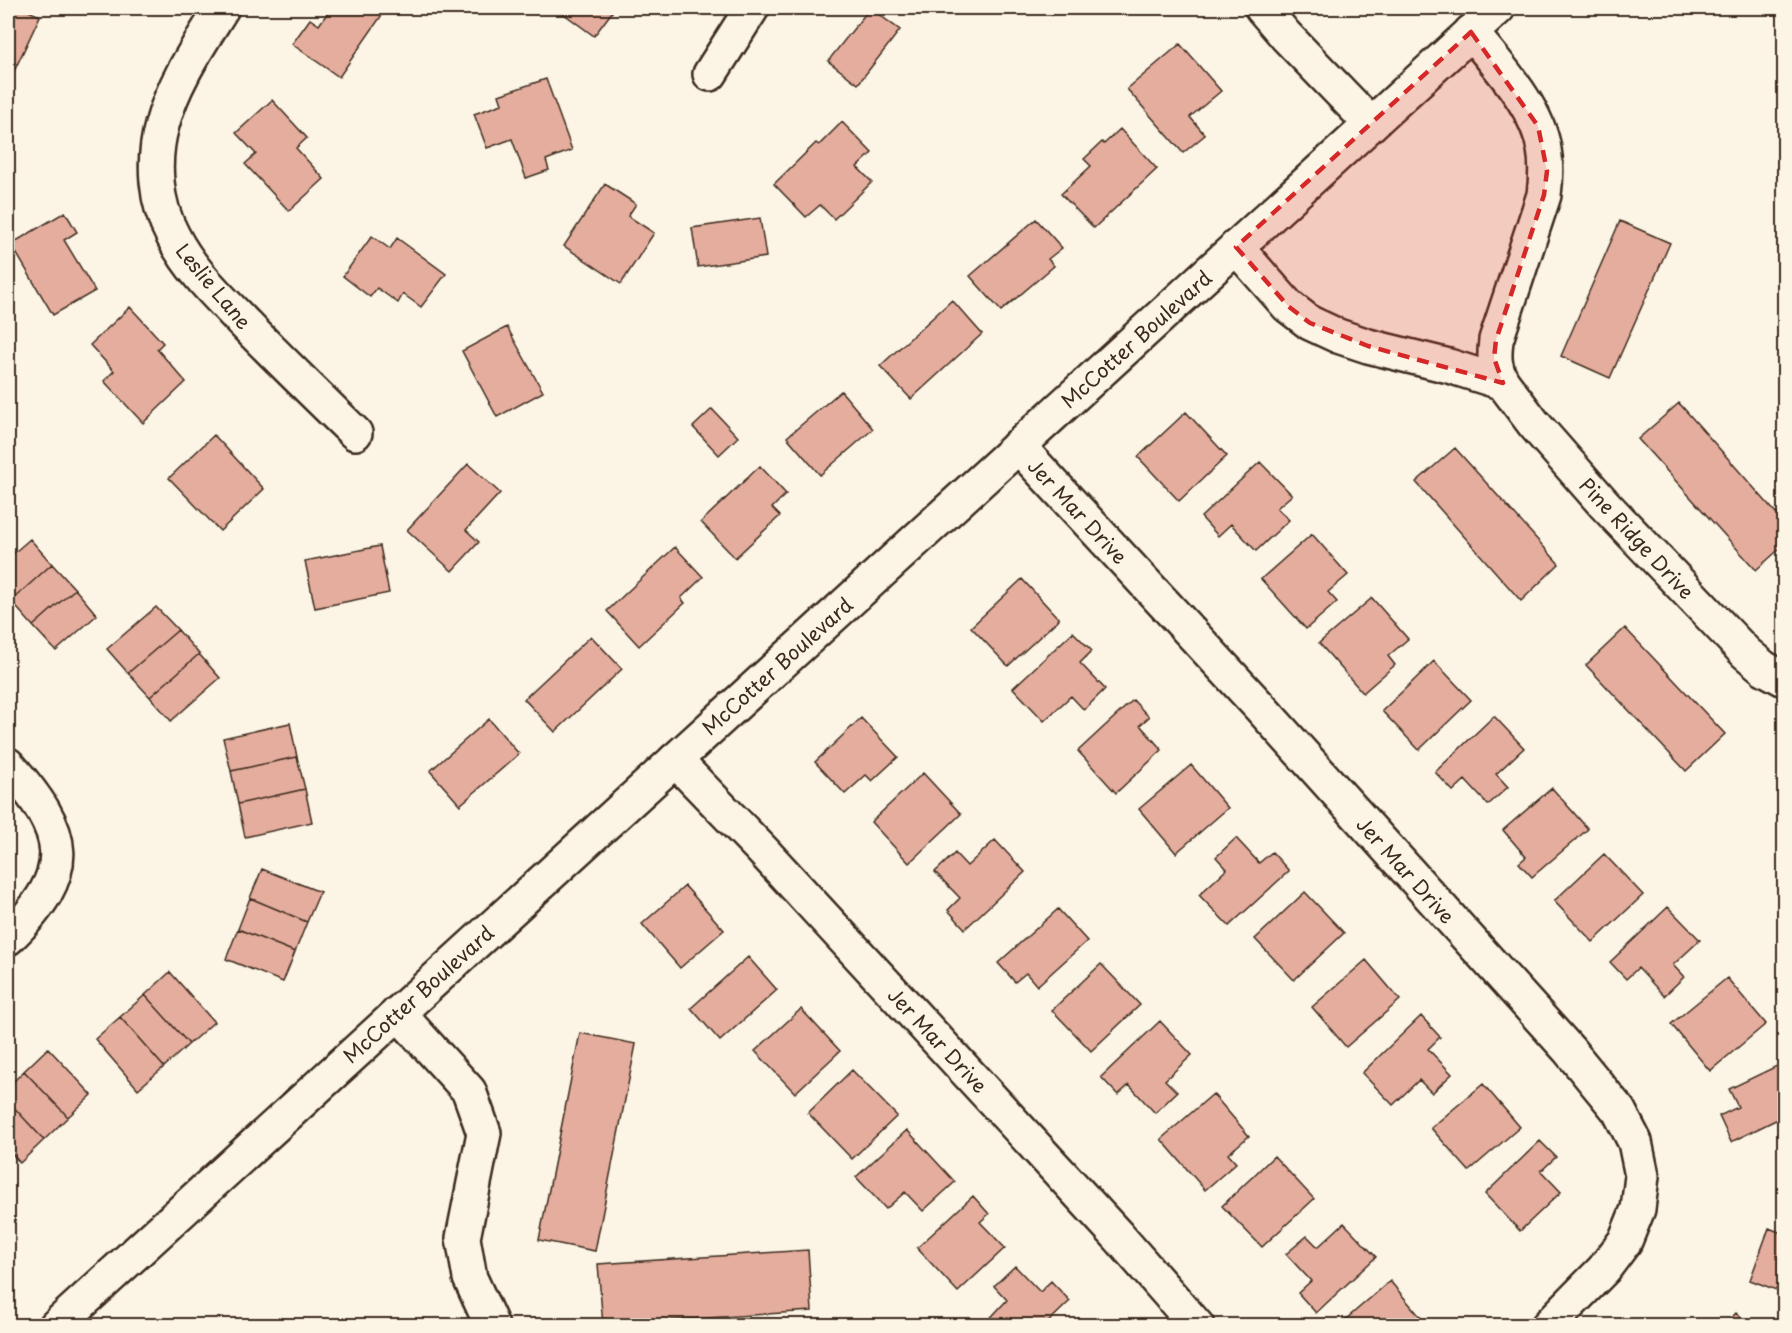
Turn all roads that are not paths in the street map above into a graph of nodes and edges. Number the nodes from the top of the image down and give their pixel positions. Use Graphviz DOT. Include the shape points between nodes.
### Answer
graph roads {
  1 [pos="222,8"];
  2 [pos="752,8"];
  3 [pos="1262,8"];
  4 [pos="1498,8"];
  5 [pos="1471,32"];
  6 [pos="710,74"];
  7 [pos="1371,124"];
  8 [pos="1236,247"];
  9 [pos="1503,383"];
  10 [pos="356,433"];
  11 [pos="1018,446"];
  12 [pos="1785,680"];
  13 [pos="675,760"];
  14 [pos="8,765"];
  15 [pos="8,938"];
  16 [pos="398,1013"];
  17 [pos="56,1326"];
  18 [pos="492,1326"];
  19 [pos="1197,1326"];
  20 [pos="1548,1326"];
  1 -- 10 [label="street, Leslie Lane" via="176,87 161,126 156,164 159,201 172,236 192,267"];
  2 -- 6 [label="street"];
  3 -- 7 [label="street"];
  4 -- 5 [label="street, McCotter Boulevard"];
  5 -- 7 [label="street, McCotter Boulevard"];
  5 -- 9 [label="street, Pine Ridge Drive" via="1538,126 1547,171 1544,195 1496,340 1494,358"];
  7 -- 8 [label="street, McCotter Boulevard"];
  8 -- 9 [label="street" via="1287,306 1310,323 1368,346"];
  8 -- 11 [label="street, McCotter Boulevard"];
  9 -- 12 [label="street, Pine Ridge Drive" via="1605,505 1746,653"];
  11 -- 13 [label="street, McCotter Boulevard"];
  11 -- 20 [label="street, Jer Mar Drive" via="1260,707 1569,1050 1619,1111 1635,1142 1642,1176 1638,1209 1625,1241 1604,1269"];
  13 -- 16 [label="street, McCotter Boulevard"];
  13 -- 19 [label="street, Jer Mar Drive" via="1047,1158"];
  14 -- 15 [label="street" via="49,819 57,844 55,874 42,900"];
  16 -- 17 [label="street, McCotter Boulevard"];
  16 -- 18 [label="street" via="470,1091 484,1133 463,1238 470,1278"];
}
